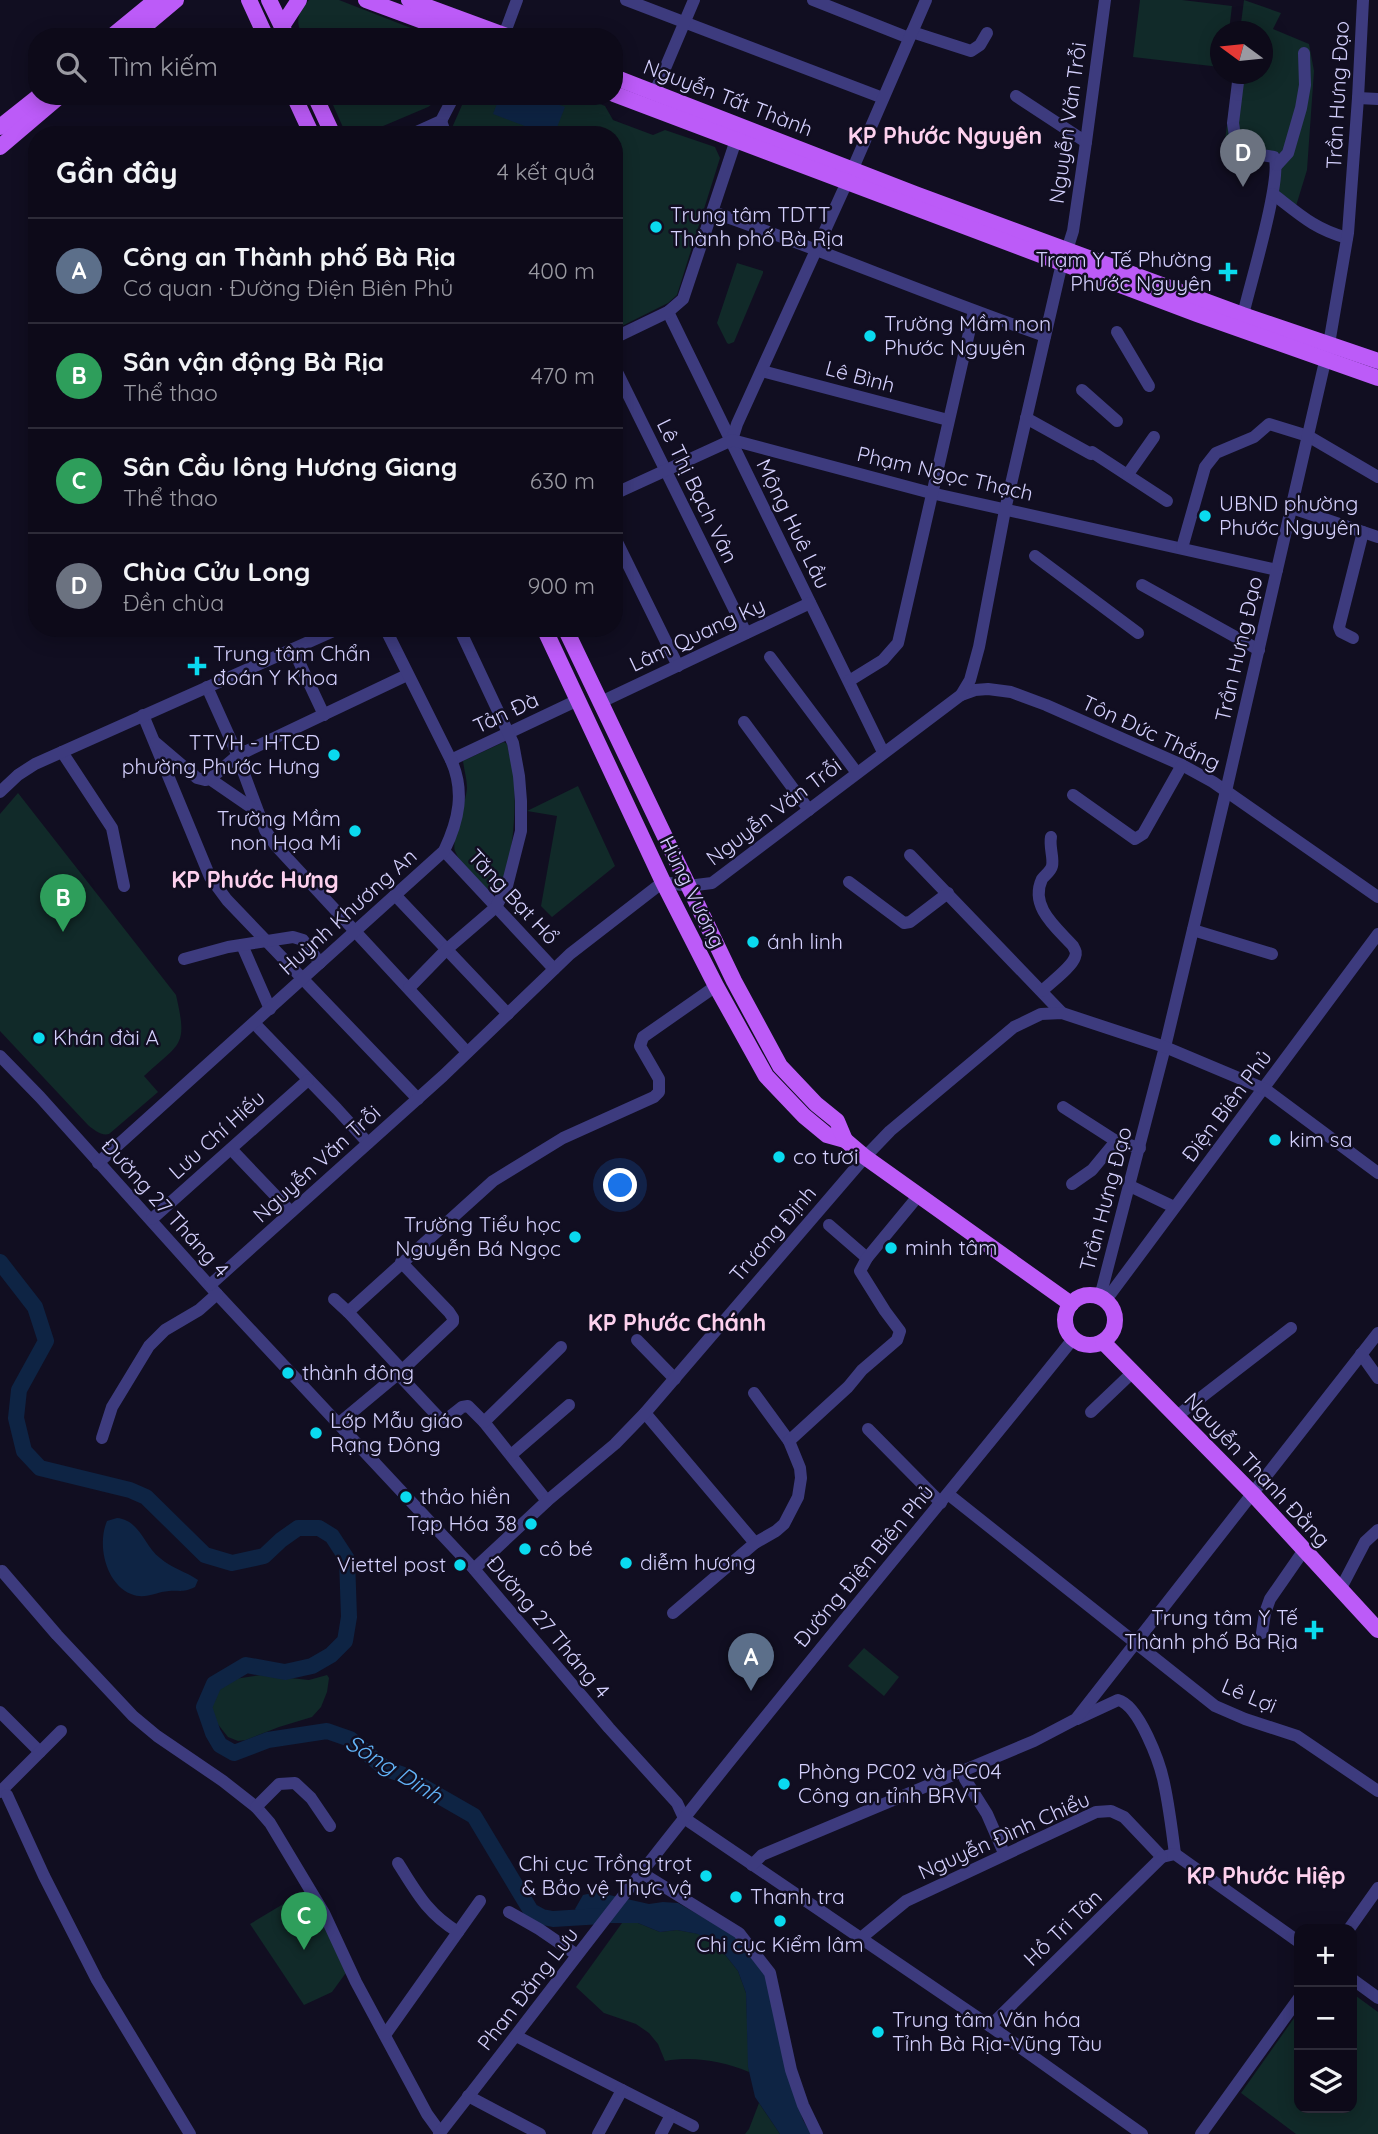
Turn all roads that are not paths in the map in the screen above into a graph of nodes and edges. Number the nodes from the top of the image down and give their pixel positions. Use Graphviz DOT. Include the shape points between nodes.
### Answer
graph roads {
  1 [pos="156,0"];
  2 [pos="176,0"];
  3 [pos="249,0"];
  4 [pos="269,0"];
  5 [pos="299,0"];
  6 [pos="366,0"];
  7 [pos="409,0"];
  8 [pos="517,0"];
  9 [pos="626,0"];
  10 [pos="694,0"];
  11 [pos="813,0"];
  12 [pos="926,0"];
  13 [pos="1105,0"];
  14 [pos="1363,0"];
  15 [pos="684,22"];
  16 [pos="122,28"];
  17 [pos="143,28"];
  18 [pos="262,28"];
  19 [pos="283,28"];
  20 [pos="285,28"];
  21 [pos="442,28"];
  22 [pos="484,28"];
  23 [pos="508,28"];
  24 [pos="987,33"];
  25 [pos="911,35"];
  26 [pos="1304,52"];
  27 [pos="623,80"];
  28 [pos="1238,84"];
  29 [pos="655,92"];
  30 [pos="1016,96"];
  31 [pos="623,97"];
  32 [pos="1358,97"];
  33 [pos="883,99"];
  34 [pos="1378,99"];
  35 [pos="28,105"];
  36 [pos="49,105"];
  37 [pos="298,105"];
  38 [pos="319,105"];
  39 [pos="449,105"];
  40 [pos="441,121"];
  41 [pos="308,126"];
  42 [pos="329,126"];
  43 [pos="430,126"];
  44 [pos="443,126"];
  45 [pos="0,127"];
  46 [pos="736,140"];
  47 [pos="1086,142"];
  48 [pos="0,146"];
  49 [pos="1277,165"];
  50 [pos="850,175"];
  51 [pos="1273,194"];
  52 [pos="713,212"];
  53 [pos="1346,238"];
  54 [pos="816,249"];
  55 [pos="1064,257"];
  56 [pos="974,311"];
  57 [pos="668,312"];
  58 [pos="1243,315"];
  59 [pos="1117,332"];
  60 [pos="623,334"];
  61 [pos="1045,336"];
  62 [pos="1327,352"];
  63 [pos="1378,361"];
  64 [pos="762,371"];
  65 [pos="1378,378"];
  66 [pos="623,384"];
  67 [pos="1149,386"];
  68 [pos="1082,390"];
  69 [pos="1026,418"];
  70 [pos="948,420"];
  71 [pos="1117,421"];
  72 [pos="1308,436"];
  73 [pos="1154,437"];
  74 [pos="732,440"];
  75 [pos="1378,461"];
  76 [pos="665,470"];
  77 [pos="1128,474"];
  78 [pos="1373,474"];
  79 [pos="623,490"];
  80 [pos="931,493"];
  81 [pos="1167,501"];
  82 [pos="1292,508"];
  83 [pos="1005,510"];
  84 [pos="1363,532"];
  85 [pos="1378,537"];
  86 [pos="1182,548"];
  87 [pos="623,554"];
  88 [pos="1035,556"];
  89 [pos="1277,570"];
  90 [pos="1142,585"];
  91 [pos="810,603"];
  92 [pos="746,633"];
  93 [pos="1138,633"];
  94 [pos="320,637"];
  95 [pos="389,637"];
  96 [pos="463,637"];
  97 [pos="548,637"];
  98 [pos="569,637"];
  99 [pos="1353,638"];
  100 [pos="293,649"];
  101 [pos="1259,650"];
  102 [pos="770,657"];
  103 [pos="678,666"];
  104 [pos="407,675"];
  105 [pos="849,681"];
  106 [pos="207,687"];
  107 [pos="961,695"];
  108 [pos="578,700"];
  109 [pos="601,702"];
  110 [pos="324,715"];
  111 [pos="138,717"];
  112 [pos="744,722"];
  113 [pos="509,733"];
  114 [pos="153,740"];
  115 [pos="62,752"];
  116 [pos="235,752"];
  117 [pos="883,752"];
  118 [pos="451,760"];
  119 [pos="1182,765"];
  120 [pos="857,773"];
  121 [pos="210,779"];
  122 [pos="1226,791"];
  123 [pos="0,792"];
  124 [pos="1073,795"];
  125 [pos="809,810"];
  126 [pos="258,812"];
  127 [pos="1051,837"];
  128 [pos="444,850"];
  129 [pos="910,855"];
  130 [pos="663,882"];
  131 [pos="849,882"];
  132 [pos="124,886"];
  133 [pos="688,886"];
  134 [pos="948,893"];
  135 [pos="395,895"];
  136 [pos="1378,897"];
  137 [pos="496,907"];
  138 [pos="1193,930"];
  139 [pos="355,932"];
  140 [pos="1378,934"];
  141 [pos="267,941"];
  142 [pos="242,945"];
  143 [pos="446,950"];
  144 [pos="1272,954"];
  145 [pos="184,959"];
  146 [pos="320,963"];
  147 [pos="554,969"];
  148 [pos="303,978"];
  149 [pos="716,986"];
  150 [pos="409,988"];
  151 [pos="1042,991"];
  152 [pos="270,1009"];
  153 [pos="1062,1013"];
  154 [pos="508,1014"];
  155 [pos="254,1023"];
  156 [pos="1165,1047"];
  157 [pos="467,1052"];
  158 [pos="0,1056"];
  159 [pos="308,1080"];
  160 [pos="1265,1088"];
  161 [pos="418,1099"];
  162 [pos="1063,1107"];
  163 [pos="845,1140"];
  164 [pos="1116,1141"];
  165 [pos="368,1143"];
  166 [pos="1140,1148"];
  167 [pos="231,1149"];
  168 [pos="865,1157"];
  169 [pos="98,1163"];
  170 [pos="1378,1173"];
  171 [pos="1072,1184"];
  172 [pos="1130,1186"];
  173 [pos="919,1195"];
  174 [pos="1174,1206"];
  175 [pos="292,1212"];
  176 [pos="152,1219"];
  177 [pos="829,1225"];
  178 [pos="867,1258"];
  179 [pos="401,1262"];
  180 [pos="214,1289"];
  181 [pos="334,1298"];
  182 [pos="1103,1299"];
  183 [pos="1071,1304"];
  184 [pos="348,1312"];
  185 [pos="1291,1328"];
  186 [pos="1378,1333"];
  187 [pos="1073,1339"];
  188 [pos="637,1340"];
  189 [pos="1103,1342"];
  190 [pos="561,1347"];
  191 [pos="1361,1354"];
  192 [pos="400,1372"];
  193 [pos="1133,1372"];
  194 [pos="1378,1378"];
  195 [pos="675,1379"];
  196 [pos="754,1394"];
  197 [pos="569,1405"];
  198 [pos="1091,1412"];
  199 [pos="645,1413"];
  200 [pos="1177,1416"];
  201 [pos="484,1422"];
  202 [pos="338,1424"];
  203 [pos="868,1429"];
  204 [pos="102,1438"];
  205 [pos="789,1441"];
  206 [pos="511,1455"];
  207 [pos="1252,1493"];
  208 [pos="944,1499"];
  209 [pos="547,1501"];
  210 [pos="1378,1530"];
  211 [pos="755,1543"];
  212 [pos="1304,1550"];
  213 [pos="474,1569"];
  214 [pos="2,1572"];
  215 [pos="1340,1590"];
  216 [pos="673,1613"];
  217 [pos="1378,1630"];
  218 [pos="1262,1633"];
  219 [pos="1136,1642"];
  220 [pos="0,1712"];
  221 [pos="1076,1719"];
  222 [pos="61,1731"];
  223 [pos="40,1752"];
  224 [pos="963,1770"];
  225 [pos="1378,1791"];
  226 [pos="3,1794"];
  227 [pos="256,1807"];
  228 [pos="684,1818"];
  229 [pos="330,1826"];
  230 [pos="1004,1853"];
  231 [pos="1169,1855"];
  232 [pos="398,1863"];
  233 [pos="752,1865"];
  234 [pos="645,1870"];
  235 [pos="1377,1891"];
  236 [pos="480,1901"];
  237 [pos="509,1912"];
  238 [pos="1353,1924"];
  239 [pos="458,1932"];
  240 [pos="861,1938"];
  241 [pos="1294,1939"];
  242 [pos="578,1954"];
  243 [pos="1357,1983"];
  244 [pos="1378,1998"];
  245 [pos="1294,2005"];
  246 [pos="990,2026"];
  247 [pos="385,2035"];
  248 [pos="516,2036"];
  249 [pos="622,2090"];
  250 [pos="468,2096"];
  251 [pos="671,2115"];
  252 [pos="693,2126"];
  253 [pos="440,2133"];
  254 [pos="190,2134"];
  255 [pos="538,2134"];
  256 [pos="598,2134"];
  257 [pos="662,2134"];
  258 [pos="817,2134"];
  259 [pos="1142,2134"];
  260 [pos="1201,2134"];
  1 -- 16 [label="main road"];
  2 -- 17 [label="main road"];
  3 -- 18 [label="main road"];
  4 -- 19 [label="main road"];
  5 -- 20 [label="main road"];
  6 -- 21 [label="main road"];
  7 -- 22 [label="main road"];
  8 -- 23 [label="street"];
  9 -- 15 [label="street"];
  10 -- 15 [label="street"];
  11 -- 25 [label="street"];
  12 -- 25 [label="street"];
  13 -- 47 [label="street, Nguyễn Văn Trỗi"];
  14 -- 32 [label="street, Trần Hưng Đạo"];
  15 -- 29 [label="street"];
  15 -- 33 [label="street"];
  24 -- 25 [label="street" via="971,51"];
  25 -- 33 [label="street"];
  26 -- 49 [label="street" via="1301,108 1288,153"];
  27 -- 29 [label="main road, Nguyễn Tất Thành"];
  28 -- 49 [label="street" via="1233,123 1237,143 1248,153 1274,157"];
  29 -- 50 [label="main road, Nguyễn Tất Thành"];
  30 -- 47 [label="street"];
  31 -- 46 [label="main road, Nguyễn Tất Thành"];
  32 -- 34 [label="street"];
  32 -- 53 [label="street, Trần Hưng Đạo"];
  33 -- 50 [label="street"];
  35 -- 45 [label="main road"];
  36 -- 48 [label="main road"];
  37 -- 41 [label="main road"];
  38 -- 42 [label="main road"];
  39 -- 40 [label="street"];
  40 -- 43 [label="street"];
  40 -- 44 [label="street"];
  46 -- 50 [label="main road, Nguyễn Tất Thành"];
  46 -- 52 [label="street"];
  47 -- 55 [label="street, Nguyễn Văn Trỗi" via="1073,231"];
  49 -- 51 [label="street"];
  50 -- 54 [label="street"];
  50 -- 55 [label="main road, Nguyễn Tất Thành"];
  51 -- 53 [label="street" via="1311,224"];
  51 -- 58 [label="street"];
  52 -- 54 [label="street"];
  52 -- 57 [label="street" via="682,299"];
  53 -- 62 [label="street, Trần Hưng Đạo"];
  54 -- 56 [label="street"];
  54 -- 64 [label="street"];
  55 -- 58 [label="main road, Nguyễn Tất Thành"];
  55 -- 61 [label="street, Nguyễn Văn Trỗi"];
  55 -- 62 [label="main road, Nguyễn Tất Thành"];
  56 -- 61 [label="street"];
  56 -- 70 [label="street"];
  57 -- 60 [label="street"];
  57 -- 74 [label="street, Mộng Huê Lầu"];
  58 -- 62 [label="main road, Nguyễn Tất Thành"];
  59 -- 67 [label="street"];
  61 -- 69 [label="street, Nguyễn Văn Trỗi"];
  62 -- 63 [label="main road, Nguyễn Tất Thành"];
  62 -- 65 [label="main road, Nguyễn Tất Thành"];
  62 -- 72 [label="street, Trần Hưng Đạo"];
  64 -- 70 [label="street, Lê Bình"];
  64 -- 74 [label="street"];
  66 -- 76 [label="street, Lê Thị Bạch Vân"];
  68 -- 71 [label="street"];
  69 -- 77 [label="street"];
  69 -- 83 [label="street, Nguyễn Văn Trỗi"];
  70 -- 80 [label="street"];
  72 -- 78 [label="street"];
  72 -- 82 [label="street, Trần Hưng Đạo"];
  72 -- 86 [label="street" via="1269,424 1254,437 1216,453 1202,473"];
  73 -- 77 [label="street"];
  74 -- 76 [label="street"];
  74 -- 80 [label="street, Phạm Ngọc Thạch"];
  74 -- 91 [label="street, Mộng Huê Lầu"];
  75 -- 78 [label="street"];
  76 -- 79 [label="street"];
  76 -- 92 [label="street, Lê Thị Bạch Vân"];
  77 -- 81 [label="street"];
  80 -- 83 [label="street, Phạm Ngọc Thạch"];
  80 -- 105 [label="street" via="898,643 883,660"];
  82 -- 84 [label="street"];
  82 -- 89 [label="street, Trần Hưng Đạo"];
  83 -- 86 [label="street, Phạm Ngọc Thạch"];
  83 -- 107 [label="street, Nguyễn Văn Trỗi" via="976,656"];
  84 -- 85 [label="street"];
  84 -- 99 [label="street" via="1339,627"];
  86 -- 89 [label="street, Phạm Ngọc Thạch"];
  87 -- 103 [label="street"];
  88 -- 93 [label="street"];
  89 -- 101 [label="street, Trần Hưng Đạo"];
  90 -- 101 [label="street"];
  91 -- 92 [label="street, Lâm Quang Ky"];
  91 -- 105 [label="street, Mộng Huê Lầu"];
  92 -- 103 [label="street, Lâm Quang Ky"];
  94 -- 100 [label="street"];
  95 -- 104 [label="street, Huỳnh Khương An"];
  96 -- 113 [label="street"];
  97 -- 108 [label="main road, Hùng Vương"];
  98 -- 109 [label="main road, Hùng Vương"];
  100 -- 106 [label="street"];
  100 -- 110 [label="street"];
  101 -- 122 [label="street, Trần Hưng Đạo"];
  102 -- 120 [label="street"];
  103 -- 109 [label="street, Lâm Quang Ky"];
  104 -- 110 [label="street"];
  104 -- 118 [label="street, Huỳnh Khương An"];
  105 -- 117 [label="street, Mộng Huê Lầu"];
  106 -- 111 [label="street"];
  106 -- 116 [label="street"];
  107 -- 117 [label="street, Nguyễn Văn Trỗi"];
  107 -- 119 [label="street, Tôn Đức Thắng" via="988,689 1011,692"];
  108 -- 113 [label="street, Tản Đà"];
  108 -- 130 [label="main road, Hùng Vương"];
  109 -- 133 [label="main road, Hùng Vương"];
  110 -- 116 [label="street" via="247,751"];
  111 -- 114 [label="street"];
  111 -- 115 [label="street"];
  112 -- 125 [label="street"];
  113 -- 118 [label="street, Tản Đà"];
  113 -- 137 [label="street" via="519,776 521,831 507,886"];
  114 -- 121 [label="street" via="197,778"];
  114 -- 141 [label="street" via="210,877"];
  115 -- 123 [label="street" via="25,770"];
  115 -- 132 [label="street" via="112,828"];
  116 -- 121 [label="street"];
  116 -- 126 [label="street"];
  117 -- 120 [label="street, Nguyễn Văn Trỗi"];
  118 -- 128 [label="street, Huỳnh Khương An" via="459,782 459,804"];
  119 -- 122 [label="street, Tôn Đức Thắng"];
  119 -- 124 [label="street" via="1138,839"];
  120 -- 125 [label="street, Nguyễn Văn Trỗi"];
  121 -- 126 [label="street"];
  122 -- 136 [label="street, Tôn Đức Thắng"];
  122 -- 138 [label="street, Trần Hưng Đạo"];
  125 -- 133 [label="street, Nguyễn Văn Trỗi" via="712,883"];
  126 -- 139 [label="street" via="276,846"];
  127 -- 151 [label="street" via="1052,866 1040,886 1041,910 1076,953"];
  128 -- 135 [label="street, Huỳnh Khương An"];
  128 -- 137 [label="street, Tăng Bạt Hổ"];
  129 -- 134 [label="street"];
  130 -- 133 [label="street, Nguyễn Văn Trỗi"];
  130 -- 147 [label="street, Nguyễn Văn Trỗi"];
  130 -- 149 [label="main road, Hùng Vương"];
  131 -- 134 [label="street" via="904,923"];
  133 -- 163 [label="main road, Hùng Vương" via="780,1066 837,1121"];
  134 -- 151 [label="street"];
  135 -- 139 [label="street, Huỳnh Khương An"];
  135 -- 143 [label="street"];
  137 -- 143 [label="street"];
  137 -- 147 [label="street, Tăng Bạt Hổ"];
  138 -- 144 [label="street"];
  138 -- 156 [label="street, Trần Hưng Đạo"];
  139 -- 146 [label="street, Huỳnh Khương An"];
  139 -- 150 [label="street"];
  140 -- 160 [label="street, Điện Biên Phủ"];
  141 -- 142 [label="street"];
  141 -- 146 [label="street" via="299,938"];
  141 -- 148 [label="street"];
  142 -- 145 [label="street"];
  142 -- 152 [label="street"];
  143 -- 150 [label="street"];
  143 -- 154 [label="street"];
  146 -- 148 [label="street, Huỳnh Khương An"];
  147 -- 154 [label="street, Nguyễn Văn Trỗi"];
  148 -- 152 [label="street, Huỳnh Khương An"];
  148 -- 161 [label="street"];
  149 -- 163 [label="main road, Hùng Vương" via="766,1076 827,1135"];
  149 -- 179 [label="street" via="640,1041 659,1079 654,1097 563,1138 515,1166 481,1190"];
  150 -- 157 [label="street"];
  151 -- 153 [label="street"];
  152 -- 155 [label="street, Huỳnh Khương An"];
  153 -- 156 [label="street"];
  153 -- 168 [label="street, Trương Định" via="1041,1014 1014,1027 890,1130"];
  154 -- 157 [label="street, Nguyễn Văn Trỗi"];
  155 -- 159 [label="street"];
  155 -- 169 [label="street, Huỳnh Khương An"];
  156 -- 160 [label="street"];
  156 -- 166 [label="street, Trần Hưng Đạo"];
  157 -- 161 [label="street, Nguyễn Văn Trỗi"];
  158 -- 169 [label="street, Đường 27 Tháng 4"];
  159 -- 165 [label="street"];
  159 -- 167 [label="street, Lưu Chí Hiếu"];
  160 -- 170 [label="street"];
  160 -- 174 [label="street, Điện Biên Phủ"];
  161 -- 165 [label="street, Nguyễn Văn Trỗi"];
  162 -- 164 [label="street"];
  163 -- 168 [label="main road, Hùng Vương"];
  164 -- 166 [label="street"];
  164 -- 171 [label="street" via="1093,1170"];
  165 -- 175 [label="street, Nguyễn Văn Trỗi"];
  166 -- 172 [label="street, Trần Hưng Đạo"];
  167 -- 175 [label="street"];
  167 -- 176 [label="street, Lưu Chí Hiếu"];
  168 -- 173 [label="main road, Hùng Vương"];
  168 -- 195 [label="street, Trương Định"];
  169 -- 176 [label="street, Đường 27 Tháng 4"];
  172 -- 174 [label="street"];
  172 -- 182 [label="street, Trần Hưng Đạo"];
  173 -- 178 [label="street"];
  173 -- 183 [label="main road, Hùng Vương"];
  174 -- 182 [label="street, Điện Biên Phủ"];
  175 -- 180 [label="street, Nguyễn Văn Trỗi"];
  176 -- 180 [label="street, Đường 27 Tháng 4"];
  177 -- 178 [label="street"];
  178 -- 205 [label="street" via="860,1271 899,1336"];
  179 -- 184 [label="street"];
  179 -- 192 [label="street" via="453,1322"];
  180 -- 202 [label="street, Đường 27 Tháng 4"];
  180 -- 204 [label="street, Nguyễn Văn Trỗi" via="199,1310 165,1330 149,1346 112,1408"];
  181 -- 184 [label="street"];
  182 -- 183 [label="main road" via="1082,1296"];
  182 -- 189 [label="main road" via="1113,1310 1115,1323"];
  183 -- 187 [label="main road" via="1065,1324"];
  184 -- 192 [label="street"];
  185 -- 200 [label="street"];
  186 -- 191 [label="street"];
  187 -- 189 [label="main road" via="1086,1345"];
  187 -- 208 [label="street, Đường Điện Biên Phủ"];
  188 -- 195 [label="street"];
  189 -- 193 [label="main road, Nguyễn Thanh Đằng"];
  190 -- 201 [label="street"];
  191 -- 194 [label="street"];
  191 -- 207 [label="street"];
  192 -- 201 [label="street" via="443,1422 468,1406"];
  192 -- 202 [label="street"];
  193 -- 198 [label="street"];
  193 -- 200 [label="main road, Nguyễn Thanh Đằng"];
  195 -- 199 [label="street, Trương Định"];
  196 -- 205 [label="street"];
  197 -- 206 [label="street"];
  199 -- 209 [label="street, Trương Định"];
  199 -- 211 [label="street"];
  200 -- 207 [label="main road, Nguyễn Thanh Đằng"];
  201 -- 206 [label="street"];
  202 -- 213 [label="street, Đường 27 Tháng 4"];
  203 -- 208 [label="street, Lê Lợi"];
  205 -- 211 [label="street" via="802,1478 798,1497 783,1524"];
  206 -- 209 [label="street"];
  207 -- 212 [label="main road, Nguyễn Thanh Đằng"];
  207 -- 219 [label="street"];
  208 -- 219 [label="street, Lê Lợi"];
  208 -- 228 [label="street, Đường Điện Biên Phủ"];
  209 -- 213 [label="street, Trương Định"];
  210 -- 215 [label="street" via="1365,1542"];
  211 -- 216 [label="street"];
  212 -- 215 [label="main road, Nguyễn Thanh Đằng"];
  212 -- 218 [label="street" via="1270,1599"];
  213 -- 228 [label="street, Đường 27 Tháng 4" via="677,1803"];
  214 -- 227 [label="street" via="133,1716"];
  215 -- 217 [label="main road, Nguyễn Thanh Đằng"];
  219 -- 221 [label="street"];
  219 -- 225 [label="street, Lê Lợi" via="1215,1706 1297,1736"];
  220 -- 223 [label="street"];
  221 -- 224 [label="street"];
  221 -- 231 [label="street" via="1118,1700 1140,1721 1164,1780"];
  222 -- 223 [label="street"];
  223 -- 226 [label="street"];
  224 -- 230 [label="street"];
  224 -- 233 [label="street" via="762,1855"];
  226 -- 254 [label="street" via="97,1980"];
  227 -- 229 [label="street" via="279,1784 295,1783"];
  227 -- 247 [label="street" via="324,1913"];
  228 -- 233 [label="street, Đường 27 Tháng 4"];
  228 -- 234 [label="street, Đường Điện Biên Phủ"];
  230 -- 231 [label="street, Nguyễn Đình Chiểu" via="1096,1812 1111,1811"];
  230 -- 240 [label="street, Nguyễn Đình Chiểu" via="906,1901"];
  231 -- 241 [label="street, Nguyễn Đình Chiểu"];
  231 -- 246 [label="street, Hồ Tri Tân"];
  232 -- 239 [label="street" via="427,1908"];
  233 -- 240 [label="street, Đường 27 Tháng 4"];
  234 -- 242 [label="street, Phan Đăng Lưu"];
  234 -- 258 [label="street" via="739,1933 770,1973 791,2070"];
  235 -- 238 [label="street"];
  236 -- 239 [label="street"];
  237 -- 242 [label="street"];
  239 -- 247 [label="street"];
  240 -- 246 [label="street, Đường 27 Tháng 4"];
  242 -- 248 [label="street, Phan Đăng Lưu"];
  243 -- 244 [label="street"];
  245 -- 260 [label="street"];
  246 -- 259 [label="street, Đường 27 Tháng 4"];
  247 -- 253 [label="street"];
  248 -- 249 [label="street"];
  248 -- 250 [label="street, Phan Đăng Lưu"];
  249 -- 251 [label="street"];
  249 -- 256 [label="street"];
  250 -- 253 [label="street, Phan Đăng Lưu"];
  250 -- 255 [label="street"];
  251 -- 252 [label="street"];
  251 -- 257 [label="street"];
}
